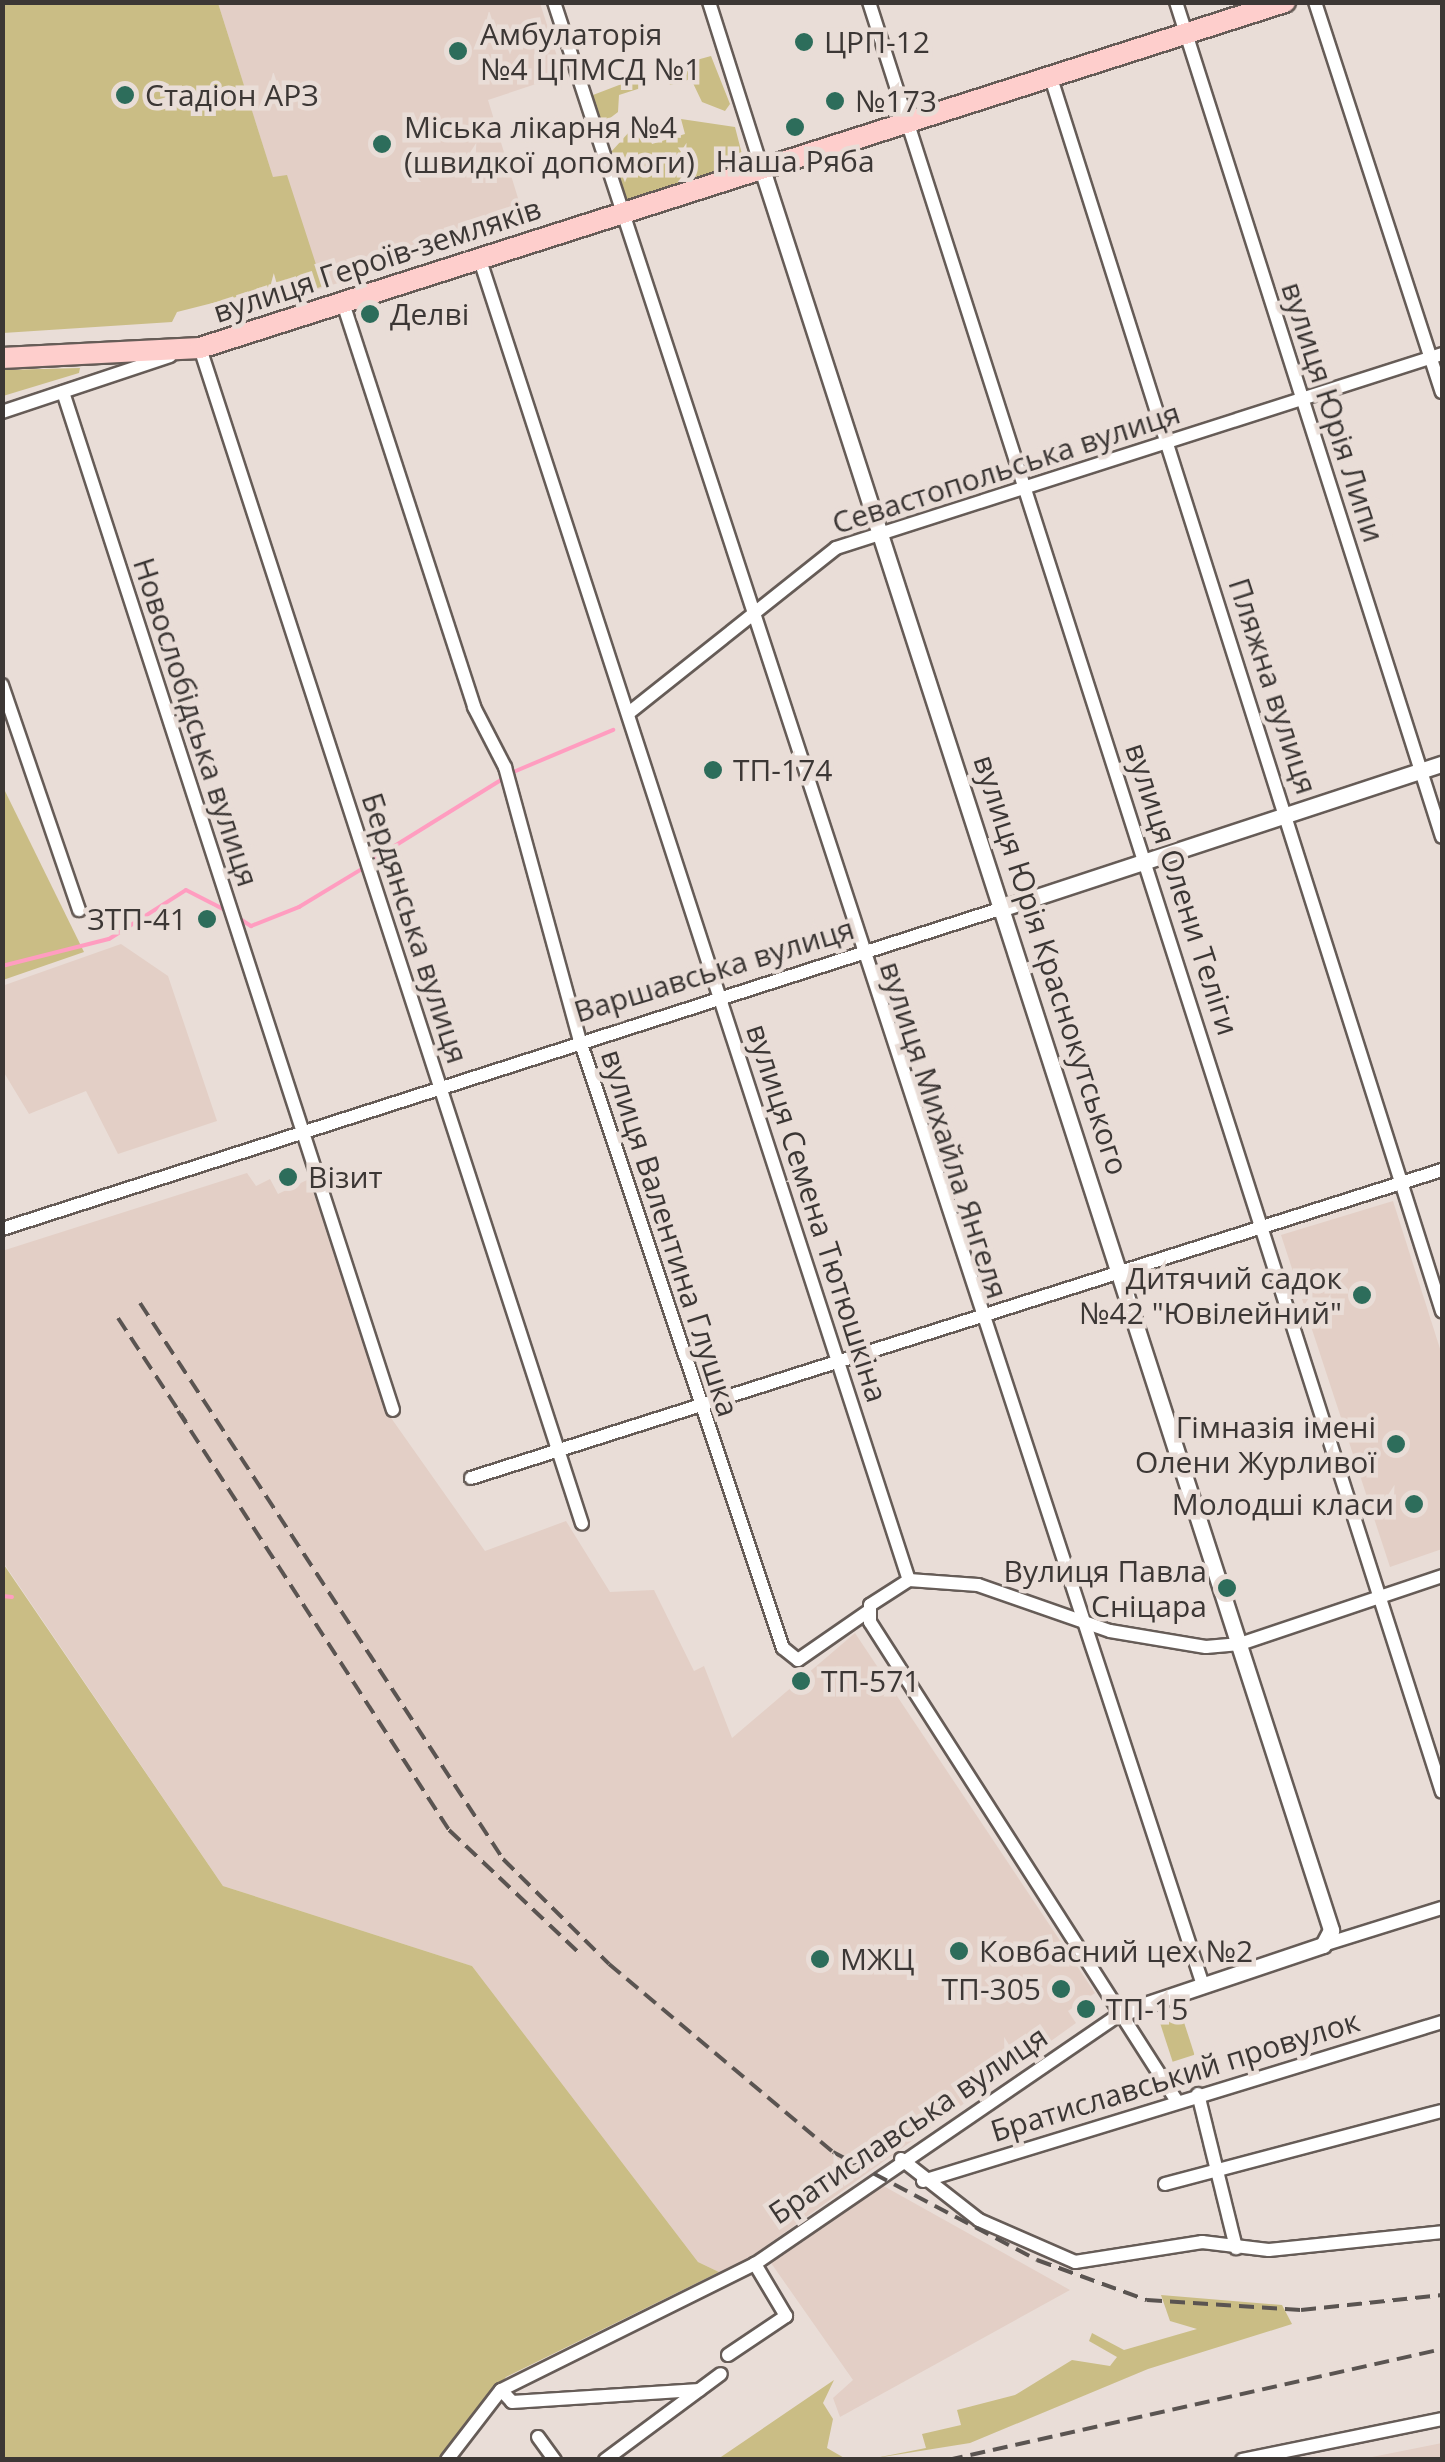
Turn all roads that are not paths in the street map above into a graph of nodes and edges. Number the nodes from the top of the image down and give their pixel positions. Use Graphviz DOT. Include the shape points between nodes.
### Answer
graph roads {
  1 [pos="554,2"];
  2 [pos="709,2"];
  3 [pos="869,2"];
  4 [pos="1176,2"];
  5 [pos="1285,2"];
  6 [pos="1315,2"];
  7 [pos="1186,35"];
  8 [pos="1051,78"];
  9 [pos="908,123"];
  10 [pos="762,169"];
  11 [pos="622,214"];
  12 [pos="480,260"];
  13 [pos="343,303"];
  14 [pos="200,348"];
  15 [pos="172,355"];
  16 [pos="1437,356"];
  17 [pos="2,358"];
  18 [pos="63,392"];
  19 [pos="1442,392"];
  20 [pos="1303,398"];
  21 [pos="2,412"];
  22 [pos="1168,440"];
  23 [pos="1026,484"];
  24 [pos="883,534"];
  25 [pos="754,617"];
  26 [pos="2,685"];
  27 [pos="630,712"];
  28 [pos="1442,764"];
  29 [pos="1422,771"];
  30 [pos="1287,814"];
  31 [pos="1442,838"];
  32 [pos="1146,860"];
  33 [pos="1003,908"];
  34 [pos="79,910"];
  35 [pos="860,954"];
  36 [pos="722,997"];
  37 [pos="580,1041"];
  38 [pos="439,1085"];
  39 [pos="300,1132"];
  40 [pos="1442,1170"];
  41 [pos="1401,1184"];
  42 [pos="1264,1225"];
  43 [pos="2,1229"];
  44 [pos="1122,1271"];
  45 [pos="1442,1311"];
  46 [pos="979,1318"];
  47 [pos="840,1360"];
  48 [pos="700,1406"];
  49 [pos="393,1410"];
  50 [pos="558,1449"];
  51 [pos="471,1478"];
  52 [pos="582,1524"];
  53 [pos="1442,1576"];
  54 [pos="908,1580"];
  55 [pos="1380,1596"];
  56 [pos="867,1612"];
  57 [pos="1079,1622"];
  58 [pos="1240,1644"];
  59 [pos="1442,1792"];
  60 [pos="1442,1908"];
  61 [pos="1323,1945"];
  62 [pos="1203,1985"];
  63 [pos="1120,2013"];
  64 [pos="1442,2022"];
  65 [pos="1198,2094"];
  66 [pos="1176,2100"];
  67 [pos="1442,2111"];
  68 [pos="901,2159"];
  69 [pos="1218,2169"];
  70 [pos="922,2182"];
  71 [pos="1165,2184"];
  72 [pos="1442,2232"];
  73 [pos="1236,2248"];
  74 [pos="754,2264"];
  75 [pos="728,2355"];
  76 [pos="722,2374"];
  77 [pos="501,2390"];
  78 [pos="700,2390"];
  79 [pos="1442,2420"];
  80 [pos="538,2437"];
  81 [pos="447,2460"];
  82 [pos="555,2460"];
  83 [pos="605,2460"];
  84 [pos="1242,2460"];
  1 -- 11 [label="street, вулиця Михайла Янгеля"];
  2 -- 10 [label="street, вулиця Юрія Краснокутського"];
  3 -- 9 [label="street, вулиця Олени Теліги"];
  4 -- 7 [label="street, вулиця Юрія Липи"];
  5 -- 7 [label="main road, вулиця Героїв-земляків"];
  6 -- 16 [label="street"];
  7 -- 8 [label="main road, вулиця Героїв-земляків"];
  7 -- 20 [label="street, вулиця Юрія Липи"];
  8 -- 9 [label="main road, вулиця Героїв-земляків"];
  8 -- 22 [label="street, Пляжна вулиця"];
  9 -- 10 [label="main road, вулиця Героїв-земляків"];
  9 -- 23 [label="street, вулиця Олени Теліги"];
  10 -- 11 [label="main road, вулиця Героїв-земляків"];
  10 -- 24 [label="street, вулиця Юрія Краснокутського"];
  11 -- 12 [label="main road, вулиця Героїв-земляків"];
  11 -- 25 [label="street, вулиця Михайла Янгеля"];
  12 -- 13 [label="main road, вулиця Героїв-земляків"];
  12 -- 27 [label="street, вулиця Семена Тютюшкіна"];
  13 -- 14 [label="main road, вулиця Героїв-земляків"];
  13 -- 37 [label="street, вулиця Валентина Глушка" via="474,707 505,767"];
  14 -- 15 [label="main road, вулиця Героїв-земляків"];
  14 -- 38 [label="street, Бердянська вулиця"];
  15 -- 17 [label="main road"];
  15 -- 18 [label="street, вулиця Героїв-земляків"];
  16 -- 19 [label="street"];
  16 -- 20 [label="street, Севастопольська вулиця"];
  18 -- 21 [label="street, вулиця Героїв-земляків"];
  18 -- 39 [label="street, Новослобідська вулиця"];
  20 -- 22 [label="street, Севастопольська вулиця"];
  20 -- 29 [label="street, вулиця Юрія Липи"];
  22 -- 23 [label="street, Севастопольська вулиця"];
  22 -- 30 [label="street, Пляжна вулиця"];
  23 -- 24 [label="street, Севастопольська вулиця"];
  23 -- 32 [label="street, вулиця Олени Теліги"];
  24 -- 25 [label="street, Севастопольська вулиця" via="836,548"];
  24 -- 33 [label="street, вулиця Юрія Краснокутського"];
  25 -- 27 [label="street, Севастопольська вулиця"];
  25 -- 35 [label="street, вулиця Михайла Янгеля"];
  26 -- 34 [label="street"];
  27 -- 36 [label="street, вулиця Семена Тютюшкіна"];
  28 -- 29 [label="street, Варшавська вулиця"];
  29 -- 30 [label="street, Варшавська вулиця"];
  29 -- 31 [label="street, вулиця Юрія Липи"];
  30 -- 32 [label="street, Варшавська вулиця"];
  30 -- 41 [label="street, Пляжна вулиця"];
  32 -- 33 [label="street, Варшавська вулиця"];
  32 -- 42 [label="street, вулиця Олени Теліги"];
  33 -- 35 [label="street, Варшавська вулиця"];
  33 -- 44 [label="street, вулиця Юрія Краснокутського"];
  35 -- 36 [label="street, Варшавська вулиця"];
  35 -- 46 [label="street, вулиця Михайла Янгеля"];
  36 -- 37 [label="street, Варшавська вулиця"];
  36 -- 47 [label="street, вулиця Семена Тютюшкіна"];
  37 -- 38 [label="street, Варшавська вулиця"];
  37 -- 48 [label="street, вулиця Валентина Глушка"];
  38 -- 39 [label="street, Варшавська вулиця"];
  38 -- 50 [label="street, Бердянська вулиця"];
  39 -- 43 [label="street, Варшавська вулиця"];
  39 -- 49 [label="street, Новослобідська вулиця"];
  40 -- 41 [label="street"];
  41 -- 42 [label="street"];
  41 -- 45 [label="street, Пляжна вулиця"];
  42 -- 44 [label="street"];
  42 -- 55 [label="street, вулиця Олени Теліги"];
  44 -- 46 [label="street"];
  44 -- 58 [label="street, вулиця Юрія Краснокутського"];
  46 -- 47 [label="street"];
  46 -- 57 [label="street, вулиця Михайла Янгеля"];
  47 -- 48 [label="street"];
  47 -- 54 [label="street, вулиця Семена Тютюшкіна"];
  48 -- 50 [label="street"];
  48 -- 56 [label="street, вулиця Валентина Глушка" via="782,1648 798,1660"];
  50 -- 51 [label="street"];
  50 -- 52 [label="street, Бердянська вулиця"];
  53 -- 55 [label="street"];
  54 -- 56 [label="street"];
  54 -- 57 [label="street" via="978,1584"];
  55 -- 58 [label="street"];
  55 -- 59 [label="street, вулиця Олени Теліги"];
  56 -- 63 [label="street"];
  57 -- 58 [label="street" via="1152,1640"];
  57 -- 62 [label="street, вулиця Михайла Янгеля"];
  58 -- 61 [label="street, вулиця Юрія Краснокутського" via="1330,1930"];
  60 -- 61 [label="street, Братиславська вулиця"];
  61 -- 62 [label="street, Братиславська вулиця"];
  62 -- 63 [label="street, Братиславська вулиця"];
  63 -- 66 [label="street"];
  63 -- 68 [label="street, Братиславська вулиця"];
  64 -- 65 [label="street, Братиславський провулок"];
  65 -- 66 [label="street, Братиславський провулок"];
  65 -- 69 [label="street"];
  66 -- 70 [label="street, Братиславський провулок"];
  67 -- 69 [label="street"];
  68 -- 70 [label="street"];
  68 -- 74 [label="street, Братиславська вулиця"];
  69 -- 71 [label="street"];
  69 -- 73 [label="street"];
  70 -- 73 [label="street" via="979,2220 1076,2262 1202,2242"];
  72 -- 73 [label="street"];
  74 -- 75 [label="street" via="786,2316"];
  74 -- 77 [label="street, Братиславська вулиця"];
  76 -- 78 [label="street"];
  77 -- 78 [label="street" via="512,2402"];
  77 -- 81 [label="street, Братиславська вулиця"];
  78 -- 83 [label="street"];
  79 -- 84 [label="street"];
  80 -- 82 [label="street"];
}
